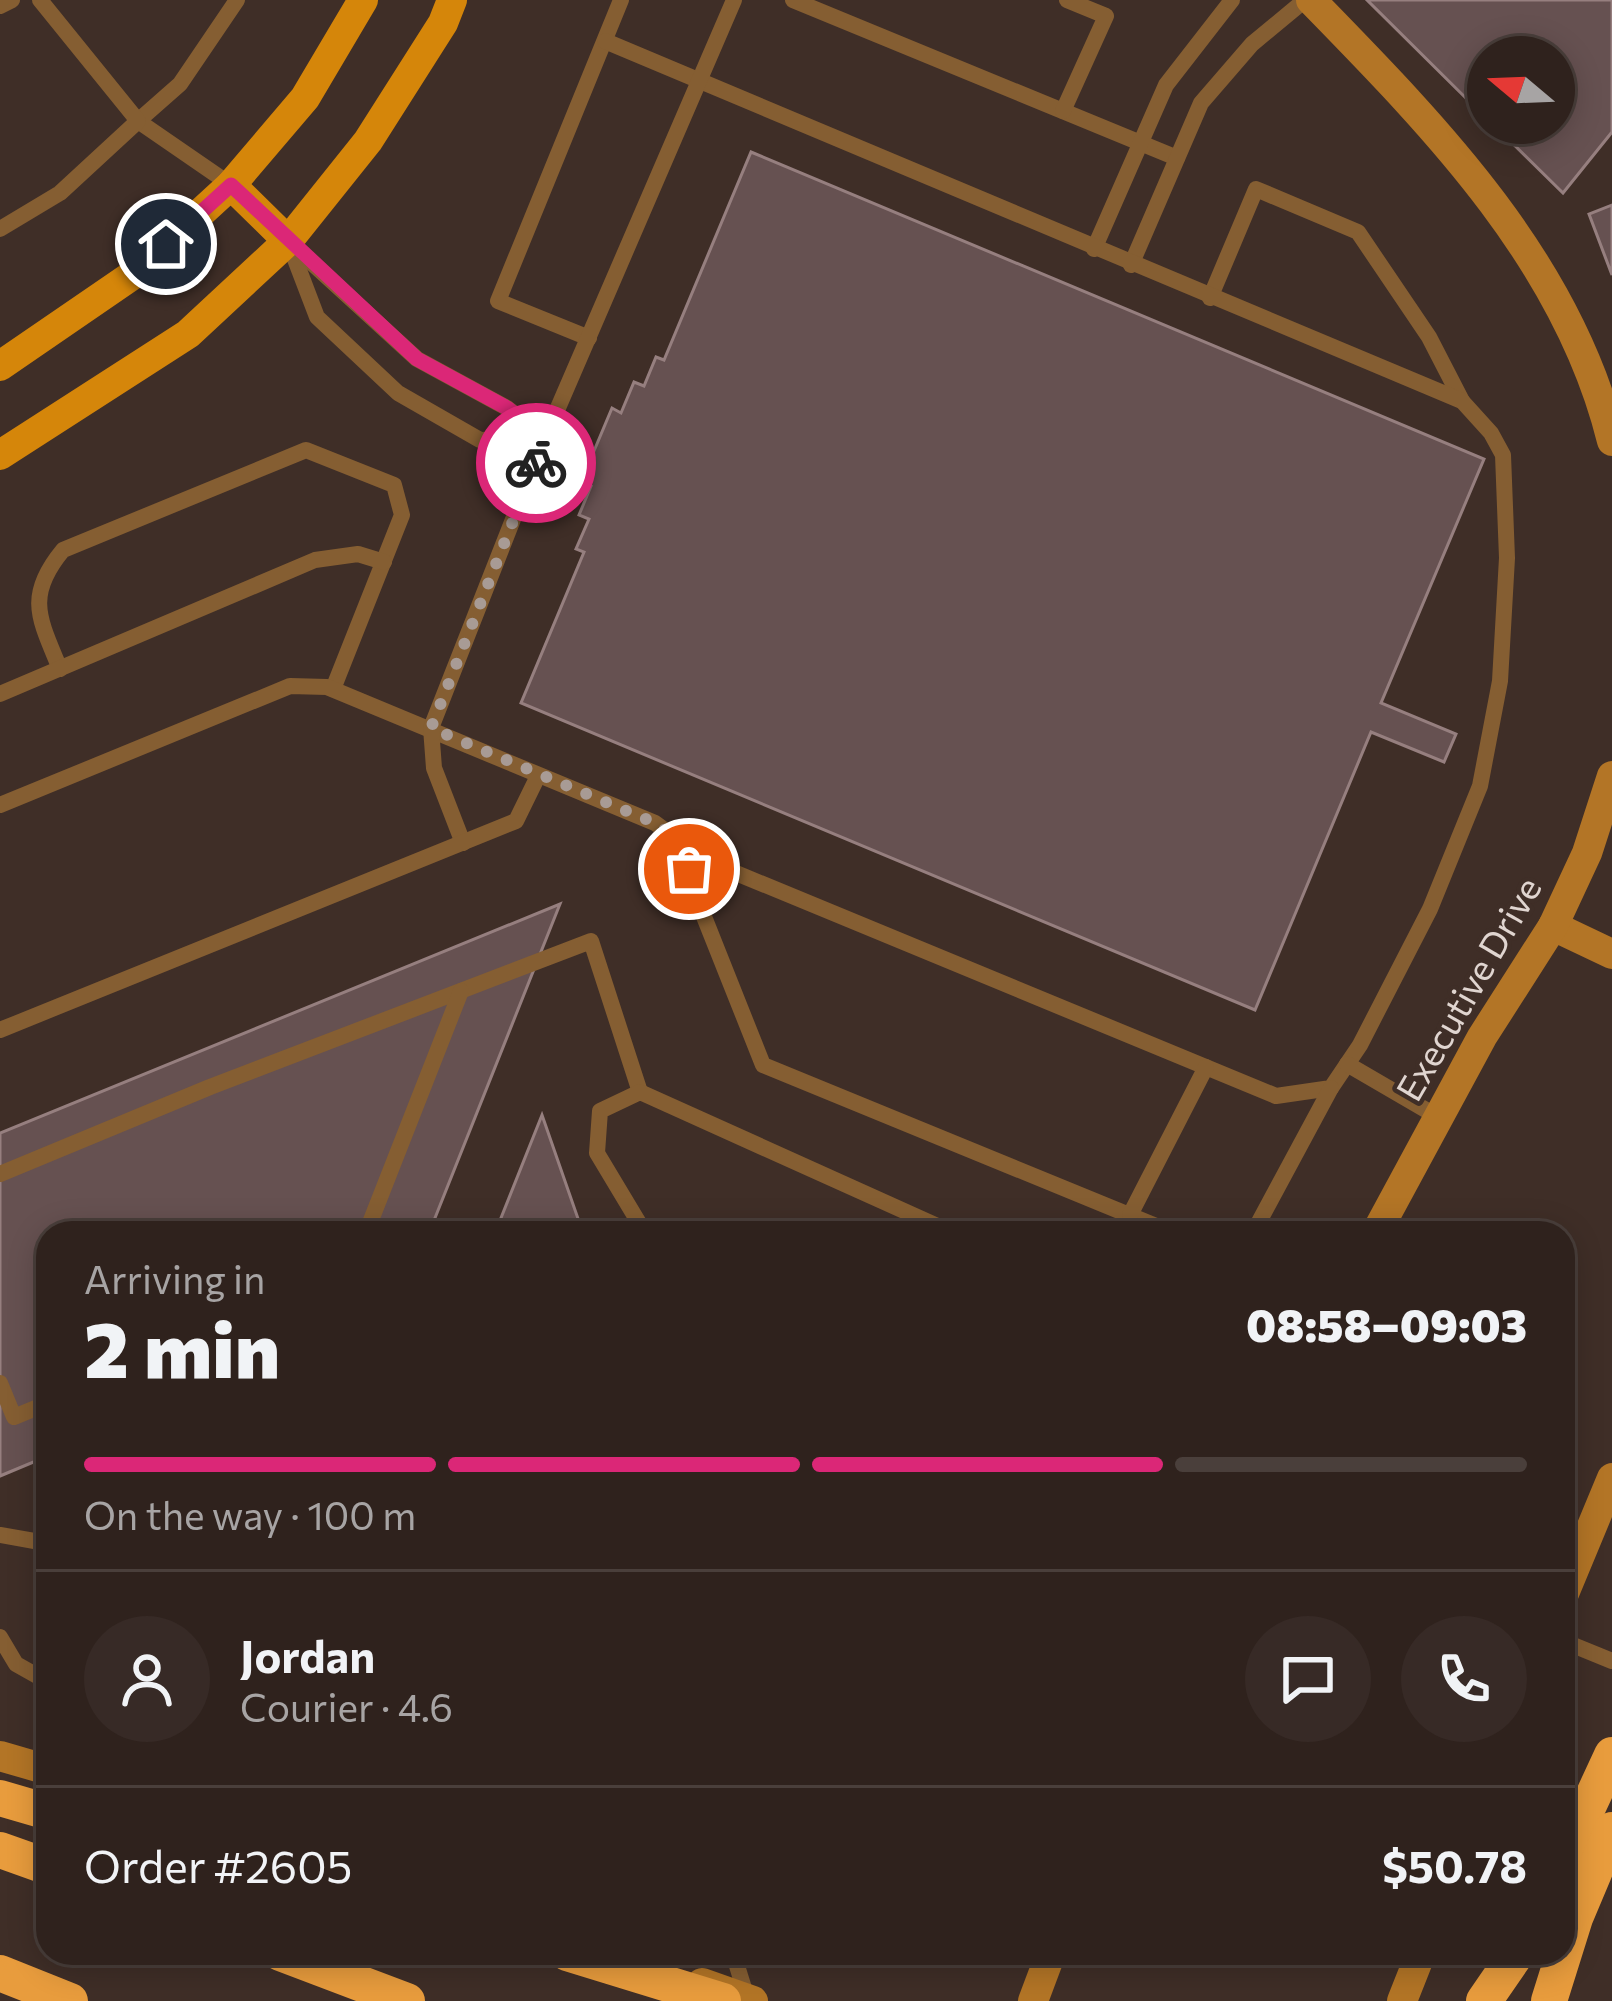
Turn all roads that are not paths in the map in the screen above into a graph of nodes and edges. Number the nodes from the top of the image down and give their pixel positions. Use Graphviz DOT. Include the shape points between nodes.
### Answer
graph roads {
  1 [pos="12,0"];
  2 [pos="40,0"];
  3 [pos="237,0"];
  4 [pos="363,0"];
  5 [pos="452,0"];
  6 [pos="622,0"];
  7 [pos="734,0"];
  8 [pos="793,0"];
  9 [pos="1067,0"];
  10 [pos="1232,0"];
  11 [pos="1308,0"];
  12 [pos="0,6"];
  13 [pos="605,41"];
  14 [pos="700,82"];
  15 [pos="1064,111"];
  16 [pos="138,121"];
  17 [pos="1139,143"];
  18 [pos="1177,158"];
  19 [pos="231,185"];
  20 [pos="0,229"];
  21 [pos="288,241"];
  22 [pos="1094,249"];
  23 [pos="1131,265"];
  24 [pos="1210,298"];
  25 [pos="589,338"];
  26 [pos="0,366"];
  27 [pos="1462,401"];
  28 [pos="545,438"];
  29 [pos="1612,441"];
  30 [pos="0,455"];
  31 [pos="384,562"];
  32 [pos="60,669"];
  33 [pos="333,689"];
  34 [pos="0,694"];
  35 [pos="431,728"];
  36 [pos="538,776"];
  37 [pos="1612,776"];
  38 [pos="0,805"];
  39 [pos="463,842"];
  40 [pos="684,844"];
  41 [pos="1553,926"];
  42 [pos="1612,954"];
  43 [pos="461,991"];
  44 [pos="0,1030"];
  45 [pos="1347,1064"];
  46 [pos="1206,1067"];
  47 [pos="1331,1088"];
  48 [pos="640,1092"];
  49 [pos="1438,1117"];
  50 [pos="0,1174"];
  51 [pos="1130,1214"];
  52 [pos="370,1221"];
  53 [pos="638,1221"];
  54 [pos="926,1221"];
  55 [pos="1146,1221"];
  56 [pos="1259,1221"];
  57 [pos="1382,1221"];
  58 [pos="0,1383"];
  59 [pos="36,1408"];
  60 [pos="1612,1478"];
  61 [pos="0,1535"];
  62 [pos="36,1541"];
  63 [pos="1575,1567"];
  64 [pos="0,1636"];
  65 [pos="1575,1646"];
  66 [pos="1612,1660"];
  67 [pos="36,1675"];
  68 [pos="1612,1755"];
  69 [pos="0,1756"];
  70 [pos="36,1766"];
  71 [pos="0,1798"];
  72 [pos="36,1808"];
  73 [pos="1612,1830"];
  74 [pos="1575,1835"];
  75 [pos="0,1850"];
  76 [pos="36,1863"];
  77 [pos="1575,1918"];
  78 [pos="312,1965"];
  79 [pos="611,1965"];
  80 [pos="649,1965"];
  81 [pos="735,1965"];
  82 [pos="1046,1965"];
  83 [pos="1416,1965"];
  84 [pos="1509,1965"];
  85 [pos="1560,1965"];
  86 [pos="0,1973"];
  87 [pos="741,2000"];
  88 [pos="70,2001"];
  89 [pos="407,2001"];
  90 [pos="1033,2001"];
  91 [pos="1402,2001"];
  92 [pos="1484,2001"];
  93 [pos="1549,2001"];
  1 -- 12 [label="lane"];
  2 -- 16 [label="lane"];
  3 -- 16 [label="lane" via="180,84"];
  4 -- 19 [label="main road" via="305,98"];
  5 -- 21 [label="main road" via="368,141"];
  6 -- 13 [label="lane"];
  7 -- 14 [label="lane"];
  8 -- 15 [label="lane"];
  9 -- 15 [label="lane" via="1106,16"];
  10 -- 17 [label="lane" via="1166,85"];
  11 -- 18 [label="lane" via="1252,44 1201,103"];
  11 -- 29 [label="street" via="1403,94 1502,212 1569,323"];
  13 -- 14 [label="lane"];
  13 -- 25 [label="lane" via="498,301"];
  14 -- 22 [label="lane"];
  14 -- 25 [label="lane"];
  15 -- 17 [label="lane"];
  16 -- 19 [label="lane"];
  16 -- 20 [label="lane" via="60,193"];
  17 -- 18 [label="lane"];
  17 -- 22 [label="lane"];
  18 -- 23 [label="lane"];
  19 -- 21 [label="main road"];
  19 -- 26 [label="main road" via="134,274"];
  21 -- 28 [label="lane" via="417,359"];
  21 -- 28 [label="lane" via="316,317 398,393 480,440"];
  21 -- 30 [label="main road" via="188,334"];
  22 -- 23 [label="lane"];
  23 -- 24 [label="lane"];
  24 -- 27 [label="lane"];
  24 -- 27 [label="lane" via="1256,189 1358,232 1430,337"];
  25 -- 28 [label="lane"];
  27 -- 45 [label="lane" via="1503,455 1500,681 1480,786 1430,909"];
  28 -- 35 [label="lane"];
  31 -- 32 [label="lane" via="358,554 315,560"];
  31 -- 32 [label="lane" via="403,514 394,485 306,450 63,550 38,593"];
  31 -- 33 [label="lane"];
  32 -- 34 [label="lane"];
  33 -- 35 [label="lane"];
  33 -- 38 [label="lane" via="290,686"];
  35 -- 36 [label="lane"];
  35 -- 39 [label="lane" via="434,768"];
  36 -- 39 [label="lane" via="516,821"];
  36 -- 40 [label="lane" via="655,823"];
  37 -- 41 [label="street, Executive Drive"];
  39 -- 44 [label="lane"];
  40 -- 46 [label="lane" via="706,861"];
  40 -- 51 [label="lane" via="694,894 763,1065"];
  41 -- 42 [label="street"];
  41 -- 49 [label="street, Executive Drive"];
  43 -- 48 [label="lane" via="591,940"];
  43 -- 50 [label="lane"];
  43 -- 52 [label="lane"];
  45 -- 47 [label="lane"];
  45 -- 49 [label="lane"];
  46 -- 47 [label="lane" via="1276,1096"];
  46 -- 51 [label="lane"];
  47 -- 56 [label="lane"];
  48 -- 53 [label="lane" via="600,1111 597,1153"];
  48 -- 54 [label="lane"];
  49 -- 57 [label="street, Executive Drive"];
  51 -- 55 [label="lane"];
  58 -- 59 [label="lane" via="14,1417"];
  60 -- 63 [label="street"];
  61 -- 62 [label="lane"];
  64 -- 67 [label="lane" via="16,1664"];
  65 -- 66 [label="lane"];
  68 -- 74 [label="highway"];
  69 -- 70 [label="street"];
  71 -- 72 [label="highway"];
  73 -- 77 [label="highway"];
  75 -- 76 [label="highway"];
  78 -- 89 [label="highway"];
  79 -- 87 [label="highway"];
  80 -- 87 [label="street"];
  81 -- 87 [label="lane"];
  82 -- 90 [label="street"];
  83 -- 91 [label="street"];
  84 -- 92 [label="highway"];
  85 -- 93 [label="highway"];
  86 -- 88 [label="highway"];
}
